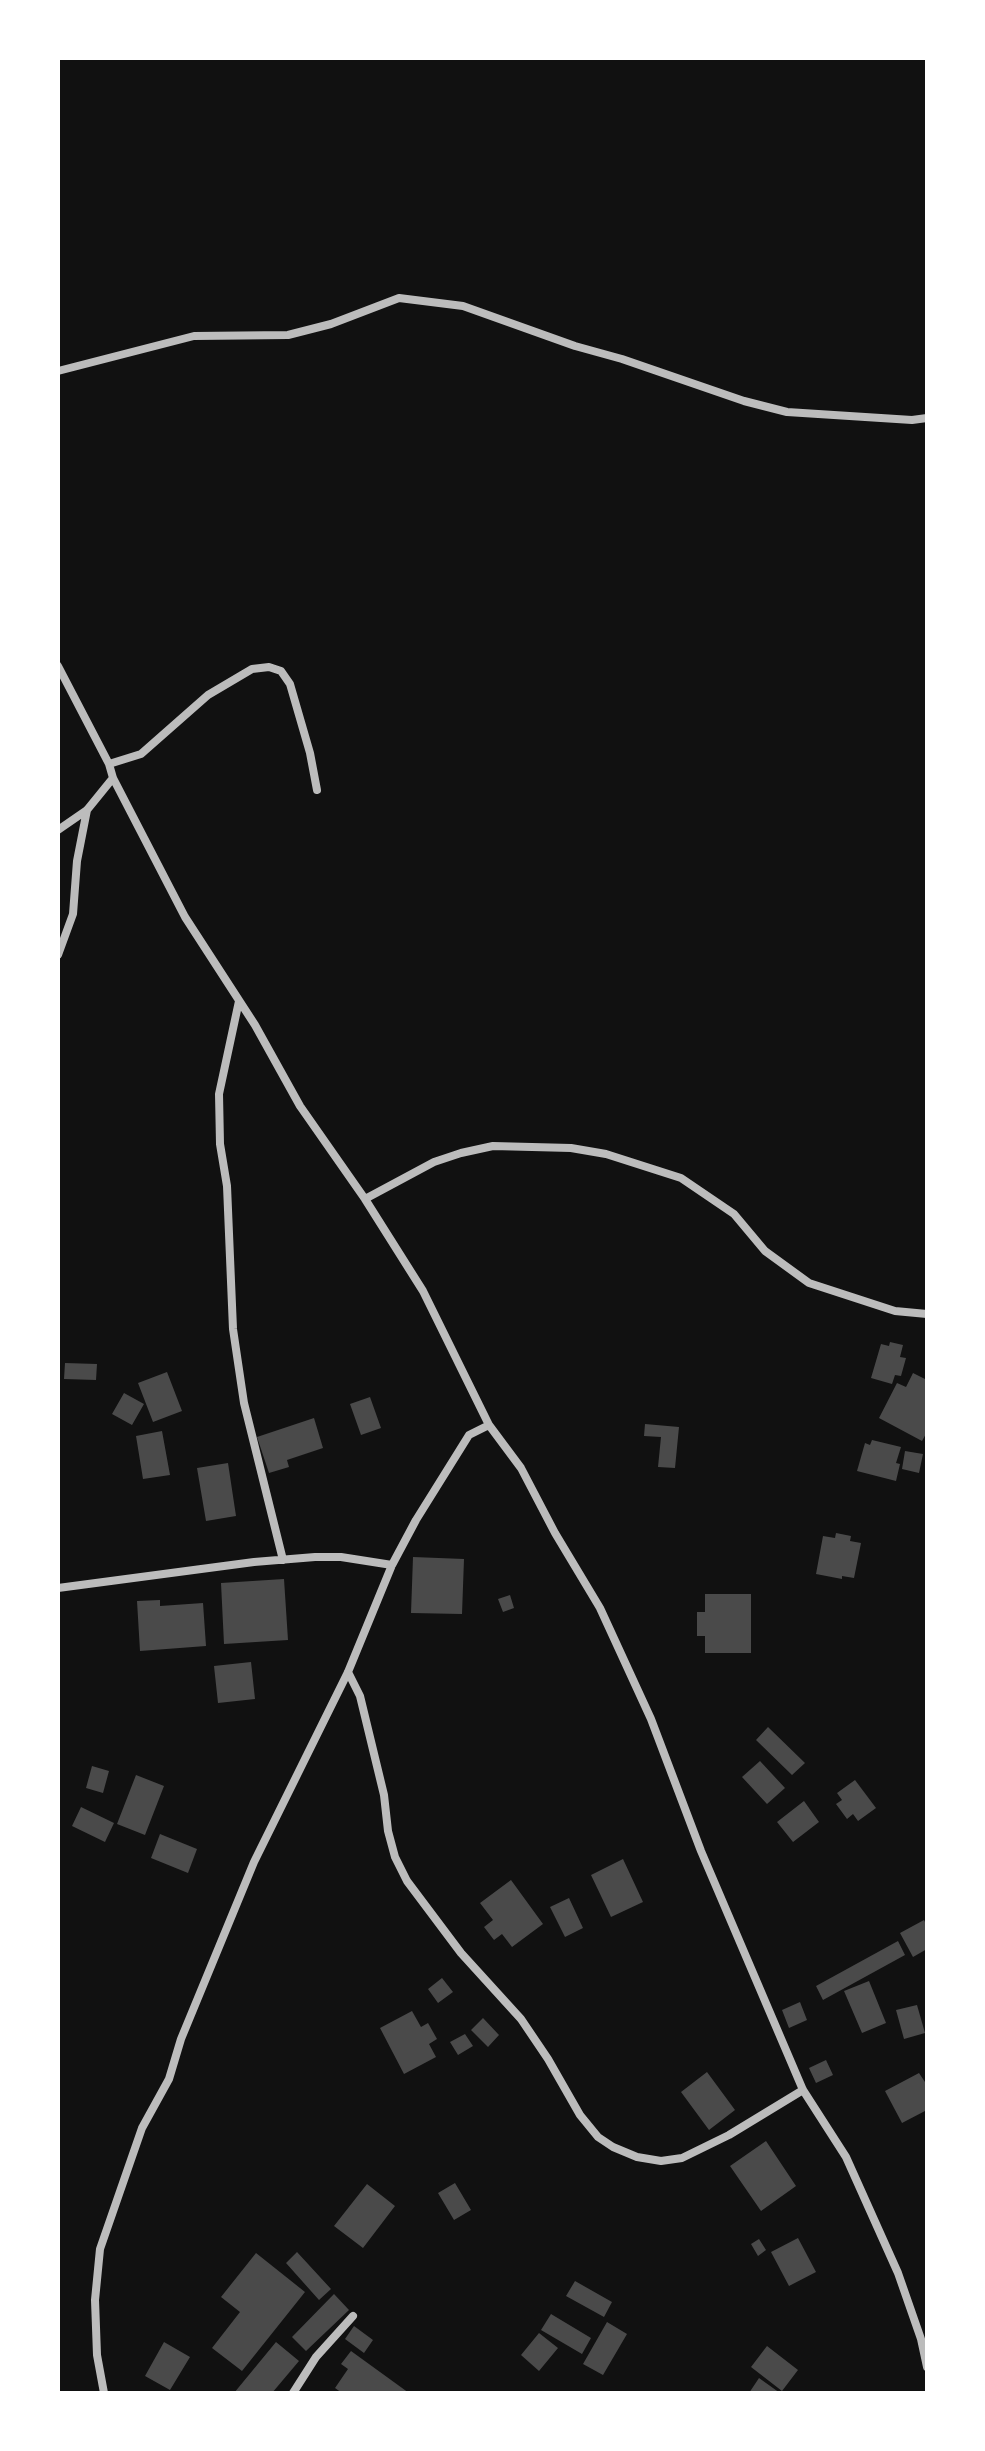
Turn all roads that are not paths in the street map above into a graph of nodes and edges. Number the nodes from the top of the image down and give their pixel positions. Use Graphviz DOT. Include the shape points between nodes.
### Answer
graph roads {
  1 [pos="58,371"];
  2 [pos="927,418"];
  3 [pos="58,666"];
  4 [pos="109,764"];
  5 [pos="113,778"];
  6 [pos="317,790"];
  7 [pos="87,810"];
  8 [pos="58,830"];
  9 [pos="58,955"];
  10 [pos="239,1001"];
  11 [pos="365,1199"];
  12 [pos="927,1314"];
  13 [pos="489,1425"];
  14 [pos="283,1560"];
  15 [pos="392,1565"];
  16 [pos="58,1588"];
  17 [pos="348,1672"];
  18 [pos="803,2090"];
  19 [pos="353,2316"];
  20 [pos="927,2367"];
  21 [pos="104,2393"];
  22 [pos="293,2393"];
  1 -- 2 [label="street" via="194,336 288,335 399,298 463,306 787,412"];
  3 -- 4 [label="street"];
  4 -- 5 [label="street"];
  4 -- 6 [label="street" via="141,754 208,695 252,669 269,667 281,671 290,684"];
  5 -- 7 [label="street"];
  5 -- 10 [label="street" via="185,917"];
  7 -- 8 [label="street"];
  7 -- 9 [label="street" via="73,914"];
  10 -- 11 [label="street" via="300,1106"];
  10 -- 14 [label="street" via="219,1094 233,1329 244,1403"];
  11 -- 12 [label="street" via="434,1162 493,1146 606,1154 681,1178 734,1214 765,1251 809,1283 895,1311"];
  11 -- 13 [label="street" via="423,1291"];
  13 -- 15 [label="street" via="469,1435"];
  13 -- 18 [label="street" via="521,1468 600,1608"];
  14 -- 15 [label="street" via="341,1557"];
  14 -- 16 [label="street"];
  15 -- 17 [label="street"];
  17 -- 18 [label="street" via="360,1696 395,1857 407,1881 461,1953 521,2019 598,2137 637,2157 682,2158"];
  17 -- 21 [label="street" via="254,1862 169,2079 142,2128 116,2196 100,2249 95,2300"];
  18 -- 20 [label="street" via="846,2157 898,2273"];
  19 -- 22 [label="street"];
}
